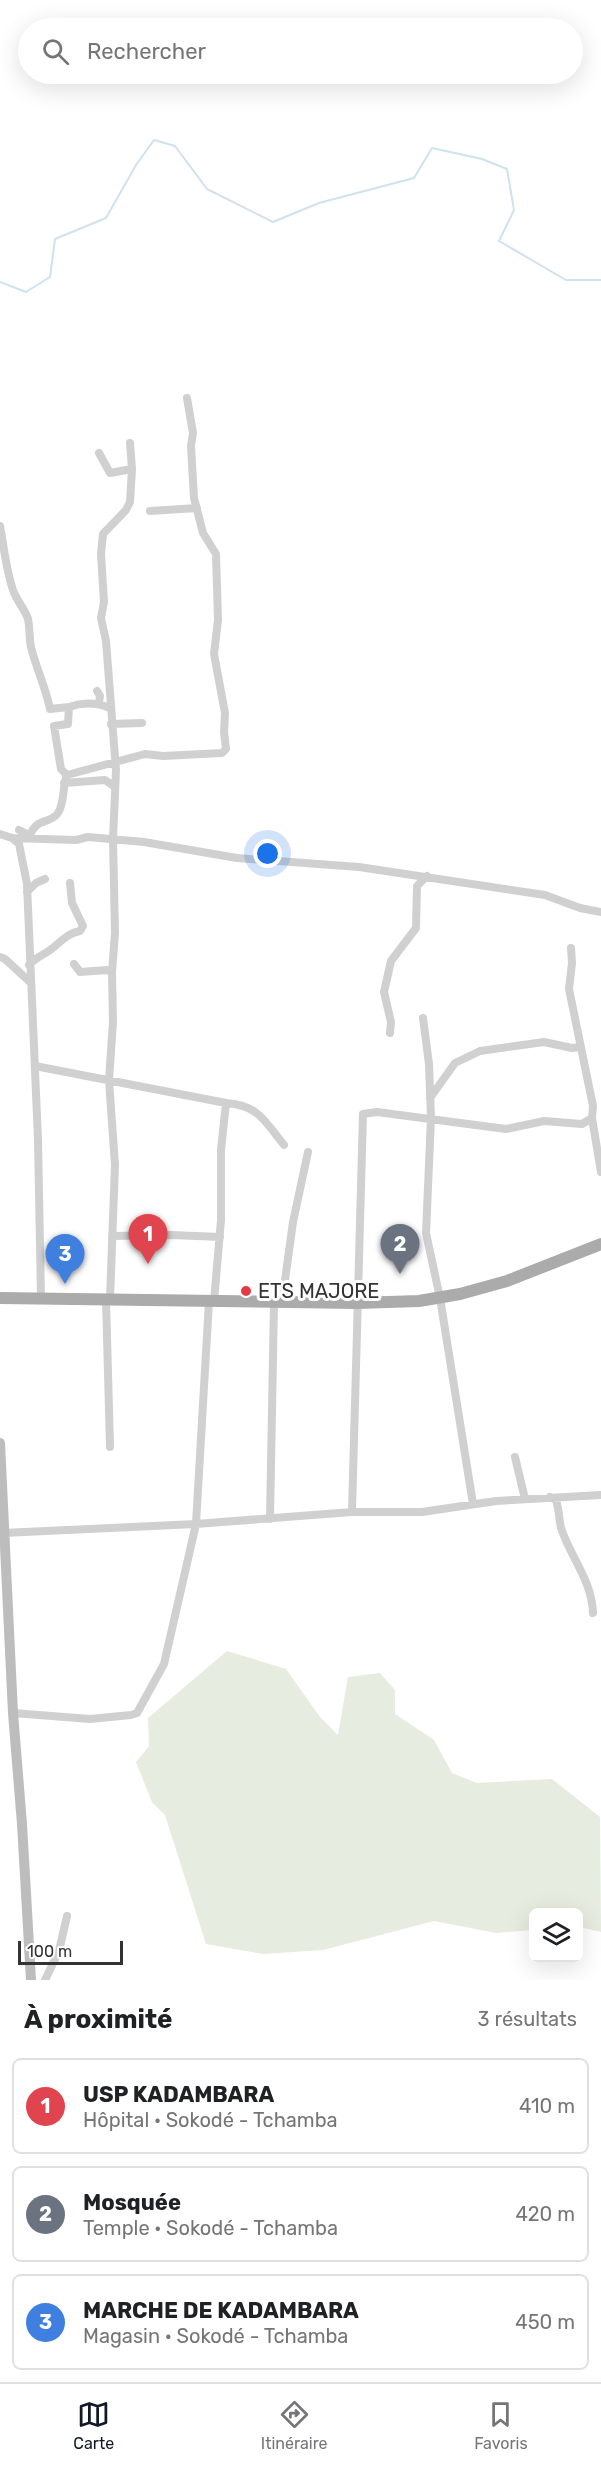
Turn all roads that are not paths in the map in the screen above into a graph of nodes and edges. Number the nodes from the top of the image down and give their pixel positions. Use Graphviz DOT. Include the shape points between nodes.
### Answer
graph roads {
  1 [pos="187,398"];
  2 [pos="130,443"];
  3 [pos="102,452"];
  4 [pos="132,469"];
  5 [pos="197,508"];
  6 [pos="150,511"];
  7 [pos="0,526"];
  8 [pos="97,691"];
  9 [pos="99,704"];
  10 [pos="69,707"];
  11 [pos="110,708"];
  12 [pos="50,709"];
  13 [pos="142,723"];
  14 [pos="111,724"];
  15 [pos="54,726"];
  16 [pos="115,761"];
  17 [pos="65,779"];
  18 [pos="115,787"];
  19 [pos="18,830"];
  20 [pos="0,834"];
  21 [pos="12,838"];
  22 [pos="28,838"];
  23 [pos="113,839"];
  24 [pos="427,876"];
  25 [pos="45,879"];
  26 [pos="70,883"];
  27 [pos="27,892"];
  28 [pos="115,898"];
  29 [pos="106,904"];
  30 [pos="601,912"];
  31 [pos="107,926"];
  32 [pos="115,933"];
  33 [pos="571,948"];
  34 [pos="0,957"];
  35 [pos="29,964"];
  36 [pos="74,964"];
  37 [pos="112,972"];
  38 [pos="30,982"];
  39 [pos="423,1018"];
  40 [pos="390,1033"];
  41 [pos="580,1047"];
  42 [pos="35,1066"];
  43 [pos="110,1080"];
  44 [pos="430,1098"];
  45 [pos="226,1103"];
  46 [pos="431,1118"];
  47 [pos="592,1118"];
  48 [pos="284,1145"];
  49 [pos="308,1152"];
  50 [pos="601,1172"];
  51 [pos="111,1236"];
  52 [pos="220,1237"];
  53 [pos="601,1244"];
  54 [pos="0,1298"];
  55 [pos="41,1298"];
  56 [pos="440,1298"];
  57 [pos="108,1299"];
  58 [pos="212,1301"];
  59 [pos="278,1302"];
  60 [pos="357,1303"];
  61 [pos="0,1443"];
  62 [pos="110,1447"];
  63 [pos="515,1457"];
  64 [pos="601,1495"];
  65 [pos="550,1497"];
  66 [pos="525,1499"];
  67 [pos="473,1504"];
  68 [pos="2,1506"];
  69 [pos="352,1512"];
  70 [pos="270,1519"];
  71 [pos="196,1524"];
  72 [pos="3,1533"];
  73 [pos="593,1613"];
  74 [pos="13,1713"];
  75 [pos="68,1916"];
  76 [pos="31,1980"];
  77 [pos="45,1980"];
  1 -- 5 [label="street"];
  2 -- 4 [label="street"];
  3 -- 4 [label="street" via="110,473"];
  4 -- 11 [label="street" via="130,502 104,534 101,554 101,618 112,697"];
  5 -- 6 [label="street"];
  5 -- 16 [label="street" via="203,533 216,554 218,621 214,654 225,713 226,749 222,753 146,754"];
  7 -- 12 [label="street" via="12,589 28,616 31,648"];
  8 -- 9 [label="street"];
  9 -- 10 [label="street"];
  9 -- 11 [label="street"];
  10 -- 12 [label="street"];
  10 -- 15 [label="street" via="68,724"];
  11 -- 14 [label="street"];
  12 -- 15 [label="street"];
  13 -- 14 [label="street"];
  14 -- 16 [label="street"];
  15 -- 17 [label="street"];
  16 -- 17 [label="street"];
  16 -- 18 [label="street"];
  17 -- 18 [label="street" via="105,780"];
  17 -- 22 [label="street" via="59,812 37,825"];
  18 -- 23 [label="street"];
  19 -- 22 [label="street"];
  20 -- 21 [label="street"];
  21 -- 22 [label="street"];
  21 -- 27 [label="street" via="21,850"];
  22 -- 23 [label="street"];
  23 -- 24 [label="street" via="237,858"];
  23 -- 28 [label="street"];
  24 -- 30 [label="street" via="545,895"];
  24 -- 40 [label="street" via="417,886 416,928 391,961 384,992"];
  25 -- 27 [label="street"];
  26 -- 35 [label="street" via="80,931 71,932"];
  27 -- 35 [label="street"];
  28 -- 29 [label="street"];
  28 -- 32 [label="street"];
  31 -- 32 [label="street"];
  32 -- 37 [label="street"];
  33 -- 41 [label="street" via="569,989"];
  34 -- 38 [label="street"];
  35 -- 38 [label="street"];
  36 -- 37 [label="street" via="80,972"];
  37 -- 43 [label="street"];
  38 -- 42 [label="street"];
  39 -- 44 [label="street"];
  41 -- 44 [label="street" via="544,1042 480,1051 455,1063"];
  41 -- 47 [label="street"];
  42 -- 43 [label="street"];
  42 -- 55 [label="street"];
  43 -- 45 [label="street"];
  43 -- 51 [label="street" via="115,1165"];
  44 -- 46 [label="street"];
  45 -- 48 [label="street" via="249,1107 261,1115"];
  45 -- 52 [label="street"];
  46 -- 47 [label="street" via="506,1129 544,1121 582,1124"];
  46 -- 56 [label="street" via="426,1233"];
  46 -- 60 [label="street" via="363,1114"];
  47 -- 50 [label="street"];
  49 -- 59 [label="street"];
  51 -- 52 [label="street"];
  51 -- 57 [label="street"];
  52 -- 58 [label="street"];
  53 -- 56 [label="main road" via="507,1281"];
  54 -- 55 [label="main road"];
  55 -- 57 [label="main road"];
  56 -- 60 [label="main road"];
  56 -- 67 [label="street"];
  57 -- 58 [label="main road"];
  57 -- 62 [label="street"];
  58 -- 59 [label="main road"];
  58 -- 71 [label="street"];
  59 -- 60 [label="main road"];
  59 -- 70 [label="street"];
  60 -- 69 [label="street"];
  61 -- 68 [label="main road"];
  63 -- 66 [label="street"];
  64 -- 65 [label="street"];
  65 -- 66 [label="street"];
  65 -- 73 [label="street" via="556,1500 561,1528 586,1579"];
  66 -- 67 [label="street"];
  67 -- 69 [label="street" via="422,1512"];
  68 -- 72 [label="main road"];
  69 -- 70 [label="street"];
  70 -- 71 [label="street"];
  71 -- 72 [label="street"];
  71 -- 74 [label="street" via="164,1664 137,1713 90,1719"];
  72 -- 74 [label="main road"];
  74 -- 76 [label="main road"];
  75 -- 77 [label="street" via="59,1951"];
}
